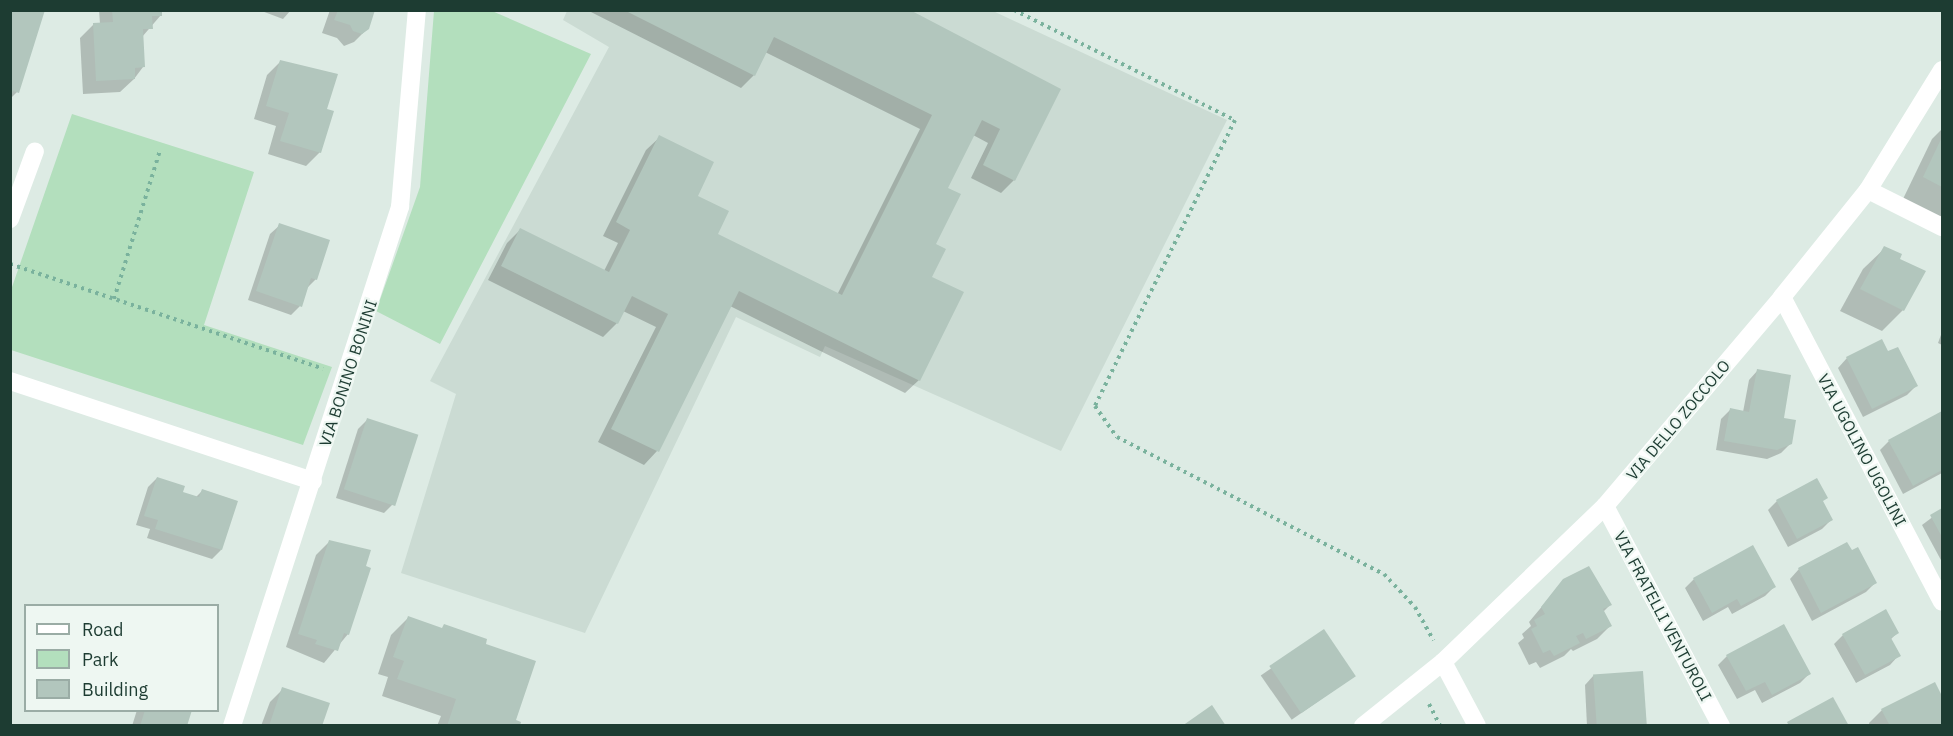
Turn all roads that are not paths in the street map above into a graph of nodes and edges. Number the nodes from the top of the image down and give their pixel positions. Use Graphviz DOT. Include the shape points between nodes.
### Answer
graph roads {
  1 [pos="417,10"];
  2 [pos="1942,70"];
  3 [pos="35,151"];
  4 [pos="1868,190"];
  5 [pos="10,219"];
  6 [pos="1942,227"];
  7 [pos="1782,297"];
  8 [pos="10,381"];
  9 [pos="313,481"];
  10 [pos="1605,506"];
  11 [pos="1942,602"];
  12 [pos="1440,654"];
  13 [pos="232,726"];
  14 [pos="1363,726"];
  15 [pos="1477,726"];
  16 [pos="1721,726"];
  1 -- 9 [label="street, VIA BONINO BONINI" via="400,207"];
  2 -- 4 [label="street, VIA DELLO ZOCCOLO"];
  3 -- 5 [label="street"];
  4 -- 6 [label="street"];
  4 -- 7 [label="street, VIA DELLO ZOCCOLO"];
  7 -- 10 [label="street, VIA DELLO ZOCCOLO"];
  7 -- 11 [label="street, VIA UGOLINO UGOLINI"];
  8 -- 9 [label="street"];
  9 -- 13 [label="street, VIA BONINO BONINI"];
  10 -- 12 [label="street, VIA DELLO ZOCCOLO"];
  10 -- 16 [label="street, VIA FRATELLI VENTUROLI"];
  12 -- 14 [label="street, VIA DELLO ZOCCOLO"];
  12 -- 15 [label="street"];
}
